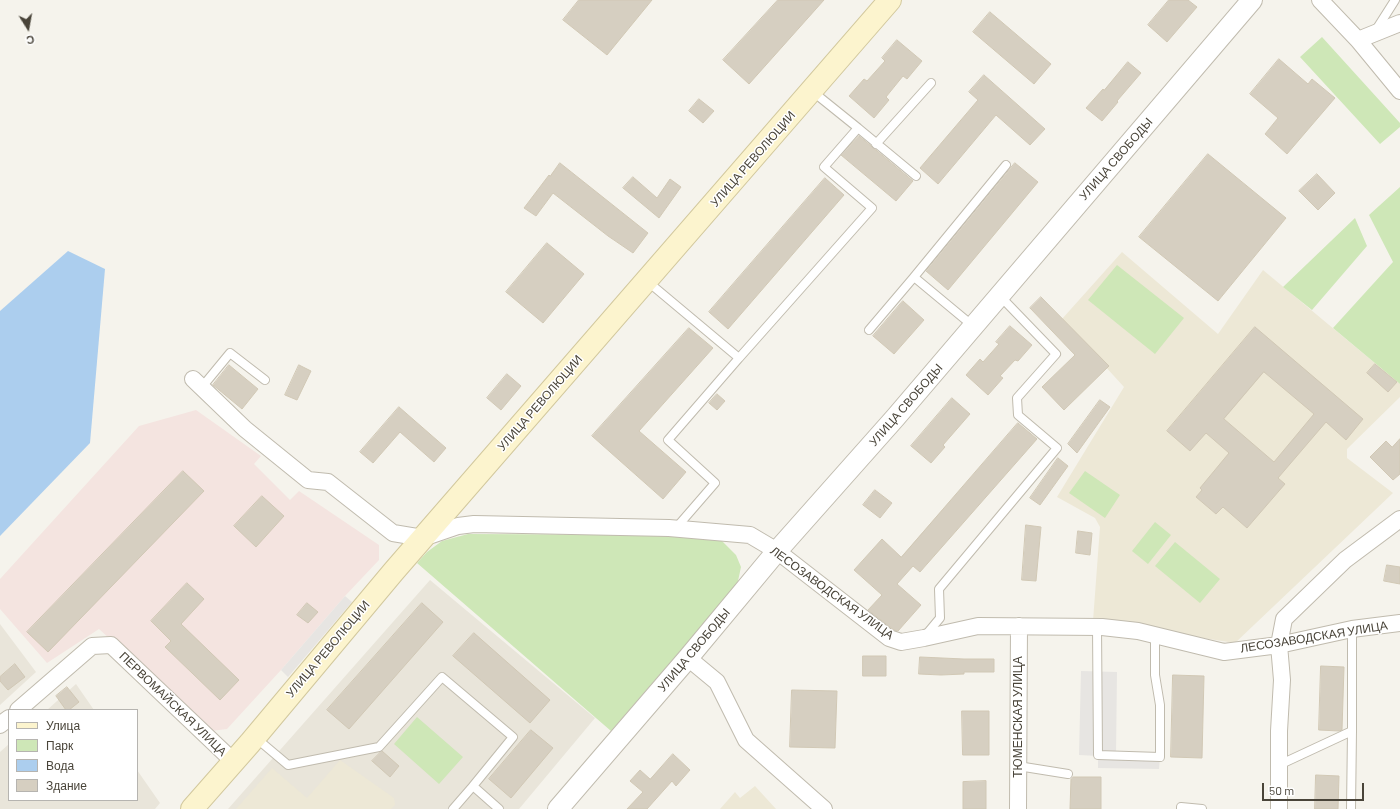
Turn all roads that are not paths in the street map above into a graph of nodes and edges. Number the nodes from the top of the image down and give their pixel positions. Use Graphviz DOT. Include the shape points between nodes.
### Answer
graph roads {
  1 [pos="890,0"];
  2 [pos="1252,0"];
  3 [pos="1320,0"];
  4 [pos="1395,0"];
  5 [pos="1400,23"];
  6 [pos="1373,34"];
  7 [pos="1358,40"];
  8 [pos="931,83"];
  9 [pos="812,91"];
  10 [pos="1400,91"];
  11 [pos="858,128"];
  12 [pos="876,144"];
  13 [pos="1006,166"];
  14 [pos="916,176"];
  15 [pos="914,277"];
  16 [pos="646,281"];
  17 [pos="1000,296"];
  18 [pos="973,326"];
  19 [pos="869,330"];
  20 [pos="739,358"];
  21 [pos="265,380"];
  22 [pos="197,383"];
  23 [pos="1400,519"];
  24 [pos="675,529"];
  25 [pos="423,538"];
  26 [pos="777,551"];
  27 [pos="1400,623"];
  28 [pos="1019,626"];
  29 [pos="1097,627"];
  30 [pos="1352,629"];
  31 [pos="1155,635"];
  32 [pos="924,638"];
  33 [pos="1279,646"];
  34 [pos="688,658"];
  35 [pos="19,709"];
  36 [pos="8,719"];
  37 [pos="0,726"];
  38 [pos="1352,730"];
  39 [pos="254,737"];
  40 [pos="233,761"];
  41 [pos="1279,765"];
  42 [pos="1018,766"];
  43 [pos="1068,774"];
  44 [pos="472,786"];
  45 [pos="192,809"];
  46 [pos="453,809"];
  47 [pos="499,809"];
  48 [pos="558,809"];
  49 [pos="824,809"];
  50 [pos="1018,809"];
  51 [pos="1181,809"];
  52 [pos="1202,809"];
  53 [pos="1279,809"];
  54 [pos="1351,809"];
  1 -- 9 [label="main road, УЛИЦА РЕВОЛЮЦИИ"];
  2 -- 17 [label="street, УЛИЦА СВОБОДЫ"];
  3 -- 7 [label="street"];
  4 -- 6 [label="lane"];
  5 -- 6 [label="street"];
  6 -- 7 [label="street"];
  7 -- 10 [label="street"];
  8 -- 12 [label="lane"];
  9 -- 11 [label="lane"];
  9 -- 16 [label="main road, УЛИЦА РЕВОЛЮЦИИ"];
  11 -- 12 [label="lane"];
  11 -- 20 [label="lane" via="824,167 872,208"];
  12 -- 14 [label="lane"];
  13 -- 15 [label="lane"];
  15 -- 18 [label="lane"];
  15 -- 19 [label="lane"];
  16 -- 20 [label="lane"];
  16 -- 25 [label="main road, УЛИЦА РЕВОЛЮЦИИ"];
  17 -- 18 [label="street, УЛИЦА СВОБОДЫ"];
  17 -- 32 [label="lane" via="1056,354 1017,398 1018,414 1057,448 939,589 940,618"];
  18 -- 26 [label="street, УЛИЦА СВОБОДЫ"];
  20 -- 24 [label="lane" via="668,440 715,483"];
  21 -- 22 [label="lane" via="230,353"];
  22 -- 25 [label="street, ЛЕСОЗАВОДСКАЯ УЛИЦА" via="245,429 308,480 328,482 393,533"];
  23 -- 33 [label="street" via="1345,560 1284,619"];
  24 -- 25 [label="street, ЛЕСОЗАВОДСКАЯ УЛИЦА" via="474,524 458,526"];
  24 -- 26 [label="street, ЛЕСОЗАВОДСКАЯ УЛИЦА" via="750,535"];
  25 -- 39 [label="main road, УЛИЦА РЕВОЛЮЦИИ"];
  26 -- 32 [label="street, ЛЕСОЗАВОДСКАЯ УЛИЦА" via="889,638 901,642"];
  26 -- 34 [label="street, УЛИЦА СВОБОДЫ"];
  27 -- 30 [label="street, ЛЕСОЗАВОДСКАЯ УЛИЦА"];
  28 -- 29 [label="street, ЛЕСОЗАВОДСКАЯ УЛИЦА"];
  28 -- 32 [label="street, ЛЕСОЗАВОДСКАЯ УЛИЦА" via="978,626"];
  28 -- 42 [label="street, ТЮМЕНСКАЯ УЛИЦА"];
  29 -- 31 [label="street, ЛЕСОЗАВОДСКАЯ УЛИЦА"];
  29 -- 31 [label="lane" via="1098,755 1160,756 1160,705 1155,675"];
  30 -- 33 [label="street, ЛЕСОЗАВОДСКАЯ УЛИЦА"];
  30 -- 38 [label="lane"];
  31 -- 33 [label="street, ЛЕСОЗАВОДСКАЯ УЛИЦА" via="1224,652"];
  33 -- 41 [label="street" via="1282,680"];
  34 -- 48 [label="street, УЛИЦА СВОБОДЫ"];
  34 -- 49 [label="street" via="717,682 746,740"];
  35 -- 40 [label="street, ПЕРВОМАЙСКАЯ УЛИЦА" via="92,646 111,645"];
  36 -- 37 [label="street"];
  38 -- 41 [label="lane"];
  38 -- 54 [label="lane"];
  39 -- 40 [label="main road, УЛИЦА РЕВОЛЮЦИИ"];
  39 -- 44 [label="lane" via="288,765 379,747 442,677 513,737"];
  40 -- 45 [label="main road, УЛИЦА РЕВОЛЮЦИИ"];
  41 -- 53 [label="street"];
  42 -- 43 [label="lane"];
  42 -- 50 [label="street, ТЮМЕНСКАЯ УЛИЦА"];
  44 -- 46 [label="lane"];
  44 -- 47 [label="lane"];
  51 -- 52 [label="lane"];
}
